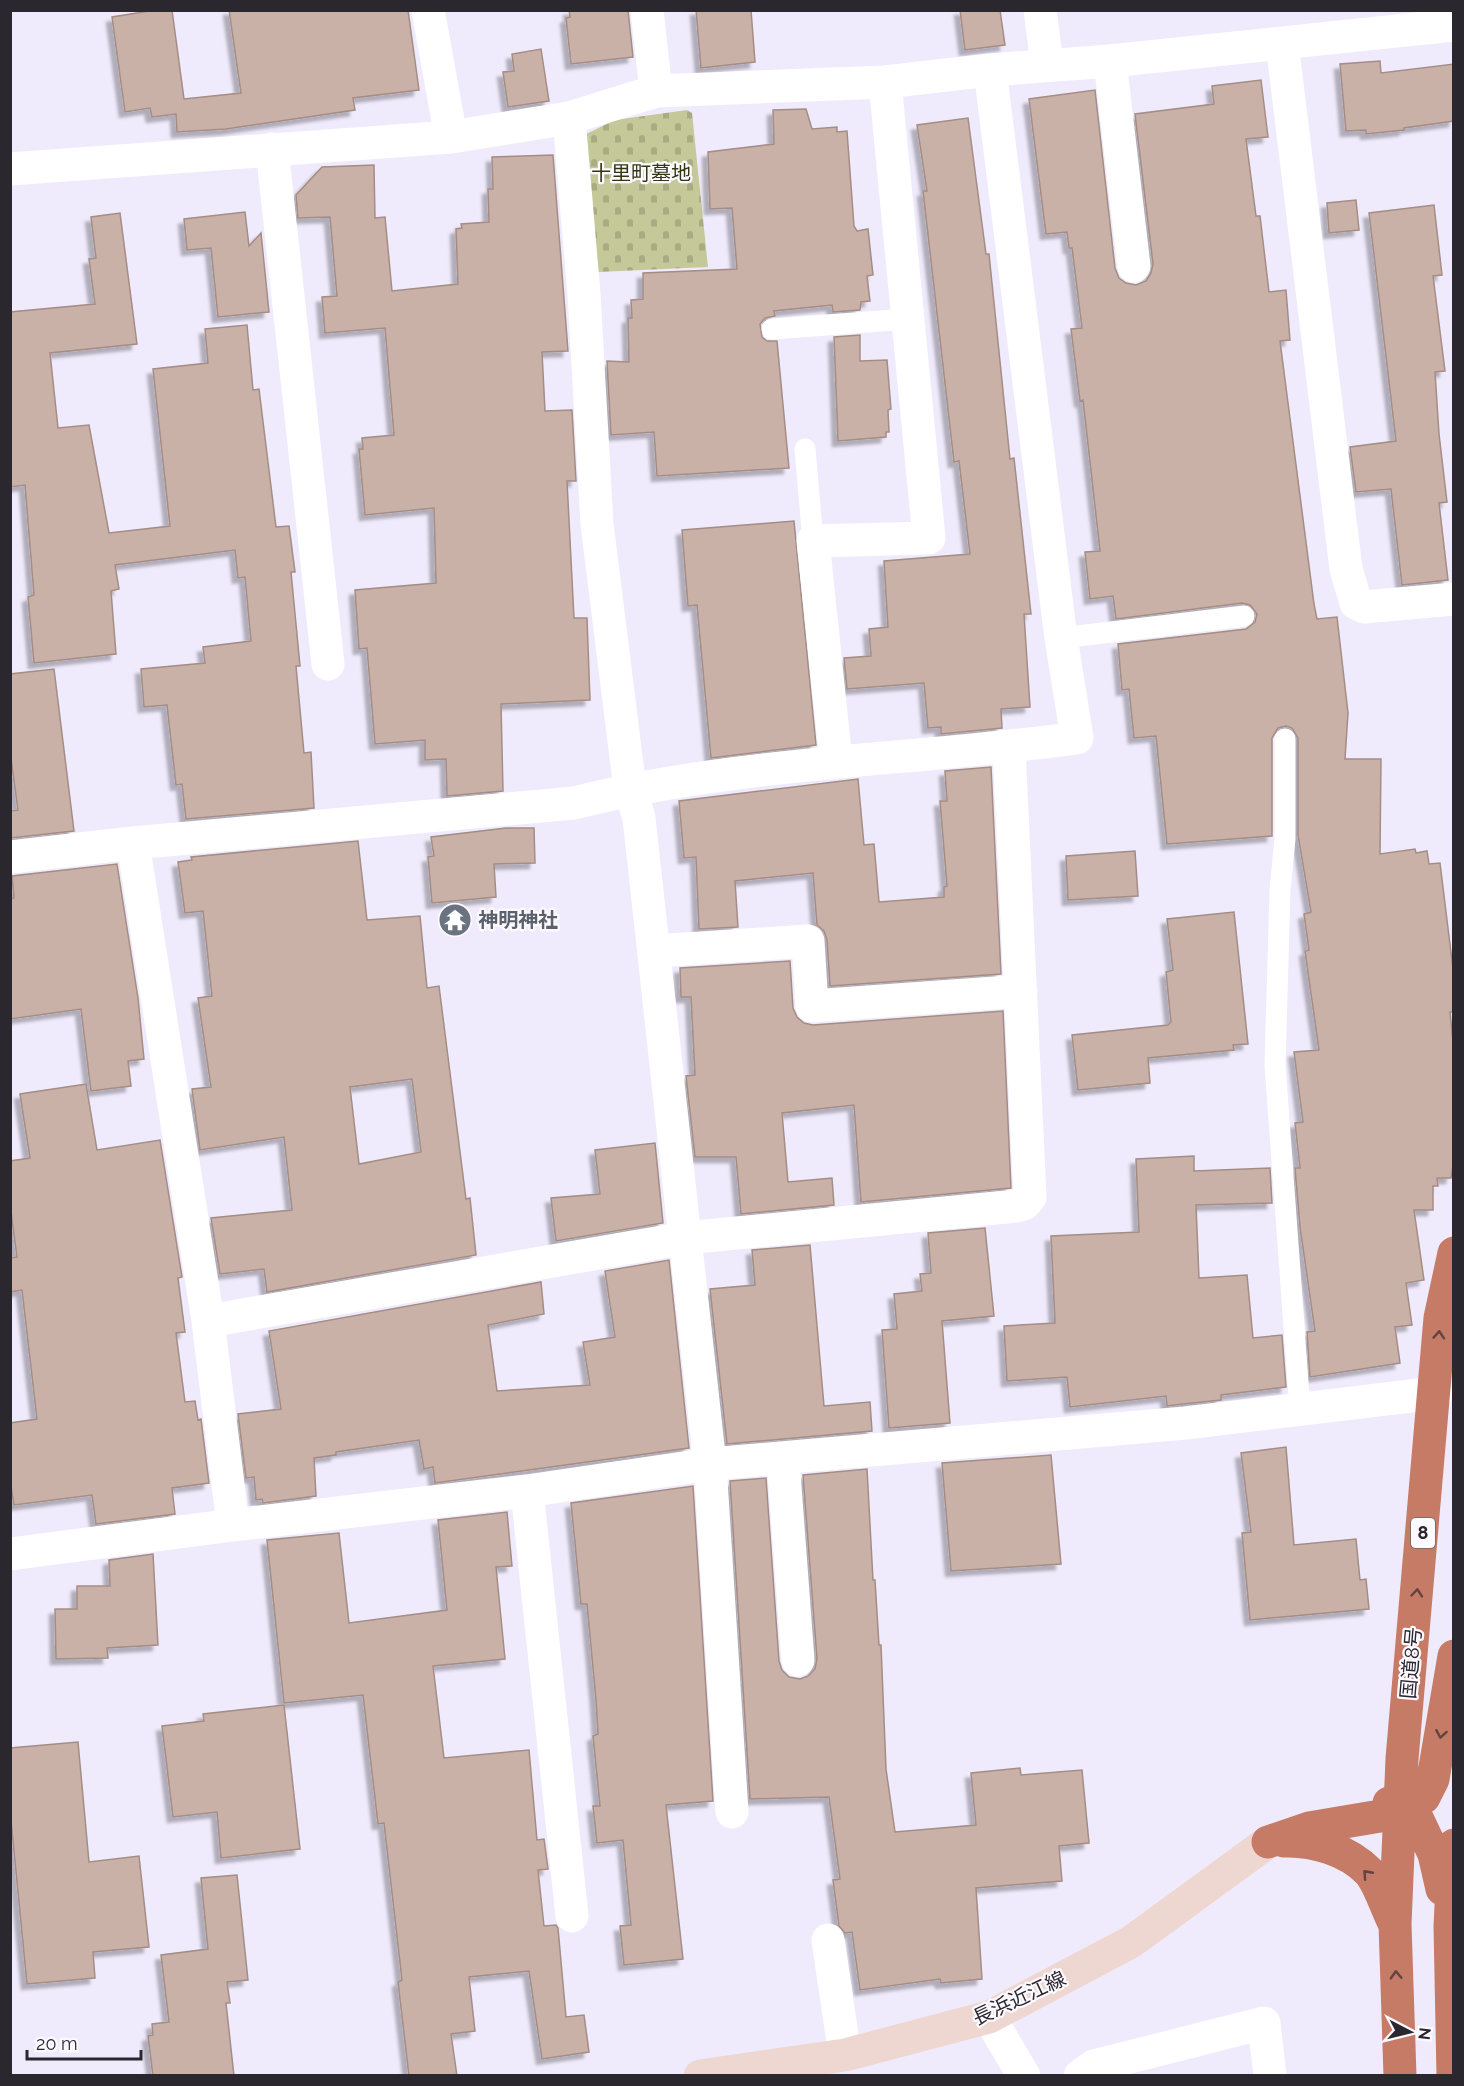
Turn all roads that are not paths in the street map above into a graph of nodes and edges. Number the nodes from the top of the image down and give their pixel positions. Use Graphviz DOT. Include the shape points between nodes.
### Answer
graph roads {
  1 [pos="428,10"];
  2 [pos="647,10"];
  3 [pos="1040,10"];
  4 [pos="1454,25"];
  5 [pos="1282,43"];
  6 [pos="1110,61"];
  7 [pos="1047,64"];
  8 [pos="990,70"];
  9 [pos="885,82"];
  10 [pos="656,91"];
  11 [pos="569,118"];
  12 [pos="452,137"];
  13 [pos="272,149"];
  14 [pos="10,169"];
  15 [pos="1134,266"];
  16 [pos="908,320"];
  17 [pos="772,329"];
  18 [pos="805,449"];
  19 [pos="813,541"];
  20 [pos="1454,599"];
  21 [pos="1244,616"];
  22 [pos="1061,638"];
  23 [pos="328,664"];
  24 [pos="1285,739"];
  25 [pos="1009,748"];
  26 [pos="836,761"];
  27 [pos="630,789"];
  28 [pos="133,843"];
  29 [pos="10,857"];
  30 [pos="654,951"];
  31 [pos="1021,991"];
  32 [pos="685,1238"];
  33 [pos="1454,1253"];
  34 [pos="208,1321"];
  35 [pos="1445,1392"];
  36 [pos="1300,1409"];
  37 [pos="783,1460"];
  38 [pos="710,1464"];
  39 [pos="527,1491"];
  40 [pos="233,1525"];
  41 [pos="10,1554"];
  42 [pos="1454,1656"];
  43 [pos="798,1660"];
  44 [pos="1385,1804"];
  45 [pos="732,1812"];
  46 [pos="1268,1842"];
  47 [pos="1454,1845"];
  48 [pos="572,1916"];
  49 [pos="1395,1924"];
  50 [pos="1450,1926"];
  51 [pos="828,1940"];
  52 [pos="989,2017"];
  53 [pos="845,2055"];
  54 [pos="700,2076"];
  55 [pos="1024,2076"];
  56 [pos="1080,2076"];
  57 [pos="1270,2076"];
  58 [pos="1400,2076"];
  59 [pos="1453,2076"];
  1 -- 12 [label="street"];
  2 -- 10 [label="street"];
  3 -- 7 [label="street"];
  4 -- 5 [label="street"];
  5 -- 6 [label="street"];
  5 -- 20 [label="street" via="1346,569 1352,591 1356,603 1364,607"];
  6 -- 7 [label="street"];
  6 -- 15 [label="street"];
  7 -- 8 [label="street"];
  8 -- 9 [label="street"];
  8 -- 22 [label="street"];
  9 -- 10 [label="street"];
  9 -- 16 [label="street"];
  10 -- 11 [label="street"];
  11 -- 12 [label="street"];
  11 -- 27 [label="street" via="597,524"];
  12 -- 13 [label="street"];
  13 -- 14 [label="street"];
  13 -- 23 [label="street"];
  16 -- 17 [label="lane"];
  16 -- 19 [label="street" via="929,538"];
  18 -- 19 [label="lane"];
  19 -- 26 [label="street"];
  21 -- 22 [label="lane"];
  22 -- 25 [label="street" via="1077,738"];
  24 -- 36 [label="lane" via="1285,839 1275,1065"];
  25 -- 26 [label="street"];
  25 -- 31 [label="street"];
  26 -- 27 [label="street"];
  27 -- 28 [label="street" via="574,803"];
  27 -- 30 [label="street" via="639,818"];
  28 -- 29 [label="street"];
  28 -- 34 [label="street"];
  30 -- 31 [label="street" via="808,941 812,1006"];
  30 -- 32 [label="street"];
  31 -- 32 [label="street" via="1030,1197 1024,1204"];
  32 -- 34 [label="street"];
  32 -- 38 [label="street"];
  35 -- 33 [label="highway, 国道8号 / 8, one-way" via="1440,1318"];
  34 -- 40 [label="street"];
  35 -- 36 [label="street"];
  44 -- 35 [label="highway, 国道8号 / 8, one-way" via="1402,1759"];
  36 -- 37 [label="street"];
  37 -- 38 [label="street"];
  37 -- 43 [label="street"];
  38 -- 39 [label="street"];
  38 -- 45 [label="street"];
  39 -- 40 [label="street"];
  39 -- 48 [label="street"];
  40 -- 41 [label="street"];
  42 -- 44 [label="highway, one-way" via="1433,1779 1424,1797"];
  44 -- 46 [label="highway" via="1386,1815 1309,1828"];
  44 -- 49 [label="highway, 国道8号 / 8"];
  44 -- 50 [label="highway" via="1417,1818 1434,1854"];
  49 -- 46 [label="highway, one-way" via="1369,1873 1342,1854 1306,1841"];
  46 -- 52 [label="main road, 長浜近江線" via="1131,1942"];
  47 -- 50 [label="highway"];
  58 -- 49 [label="highway, 国道8号 / 8, one-way"];
  50 -- 59 [label="highway"];
  51 -- 53 [label="street"];
  52 -- 53 [label="main road, 長浜近江線"];
  52 -- 55 [label="street"];
  53 -- 54 [label="main road, 長浜近江線"];
  56 -- 57 [label="street" via="1094,2066 1264,2023"];
}
